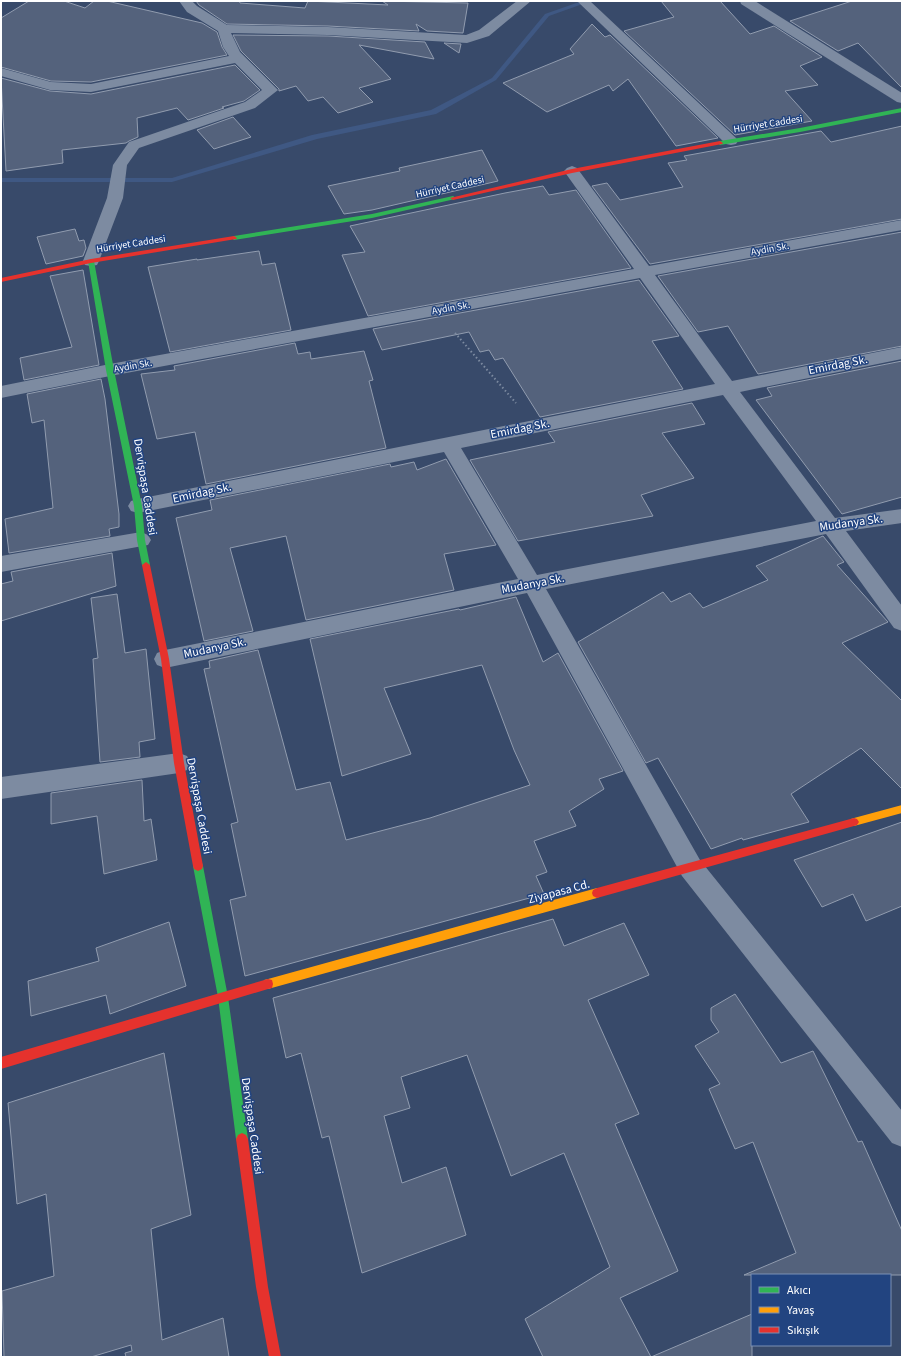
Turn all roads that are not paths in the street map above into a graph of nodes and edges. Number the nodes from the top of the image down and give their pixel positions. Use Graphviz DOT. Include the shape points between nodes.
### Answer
graph roads {
  1 [pos="185,1"];
  2 [pos="525,1"];
  3 [pos="746,1"];
  4 [pos="587,4"];
  5 [pos="224,29"];
  6 [pos="238,58"];
  7 [pos="1,72"];
  8 [pos="902,99"];
  9 [pos="902,110"];
  10 [pos="731,141"];
  11 [pos="572,171"];
  12 [pos="902,225"];
  13 [pos="91,261"];
  14 [pos="644,272"];
  15 [pos="1,280"];
  16 [pos="902,353"];
  17 [pos="110,370"];
  18 [pos="727,387"];
  19 [pos="1,392"];
  20 [pos="448,443"];
  21 [pos="138,506"];
  22 [pos="902,516"];
  23 [pos="830,526"];
  24 [pos="141,540"];
  25 [pos="1,564"];
  26 [pos="532,584"];
  27 [pos="902,622"];
  28 [pos="165,659"];
  29 [pos="179,763"];
  30 [pos="1,788"];
  31 [pos="902,809"];
  32 [pos="691,868"];
  33 [pos="223,997"];
  34 [pos="1,1063"];
  35 [pos="902,1133"];
  36 [pos="275,1357"];
  1 -- 5 [label="street" via="192,9"];
  2 -- 5 [label="street" via="484,33 467,39 328,31"];
  3 -- 8 [label="street"];
  4 -- 10 [label="street"];
  5 -- 6 [label="street" via="224,37"];
  6 -- 7 [label="street" via="92,88 50,86"];
  6 -- 13 [label="street" via="271,90 250,105 134,146 120,165 115,198"];
  9 -- 10 [label="street, Hürriyet Caddesi"];
  10 -- 11 [label="street, Hürriyet Caddesi"];
  11 -- 13 [label="street, Hürriyet Caddesi" via="372,216"];
  11 -- 14 [label="street"];
  12 -- 14 [label="street, Aydin Sk."];
  13 -- 15 [label="street, Hürriyet Caddesi"];
  13 -- 17 [label="street, Dervişpaşa Caddesi"];
  14 -- 17 [label="street, Aydin Sk."];
  14 -- 18 [label="street"];
  16 -- 18 [label="street, Emirdag Sk."];
  17 -- 19 [label="street, Aydin Sk."];
  17 -- 21 [label="street, Dervişpaşa Caddesi"];
  18 -- 20 [label="street, Emirdag Sk."];
  18 -- 23 [label="street"];
  20 -- 21 [label="street, Emirdag Sk."];
  20 -- 26 [label="street"];
  21 -- 24 [label="street, Dervişpaşa Caddesi"];
  22 -- 23 [label="street, Mudanya Sk."];
  23 -- 26 [label="street, Mudanya Sk."];
  23 -- 27 [label="street"];
  24 -- 25 [label="street"];
  24 -- 28 [label="street, Dervişpaşa Caddesi"];
  26 -- 28 [label="street, Mudanya Sk."];
  26 -- 32 [label="street"];
  28 -- 29 [label="street, Dervişpaşa Caddesi"];
  29 -- 30 [label="street"];
  29 -- 33 [label="street, Dervişpaşa Caddesi"];
  31 -- 32 [label="street, Ziyapasa Cd."];
  32 -- 33 [label="street, Ziyapasa Cd."];
  32 -- 35 [label="street"];
  33 -- 34 [label="street, Ziyapasa Cd."];
  33 -- 36 [label="street, Dervişpaşa Caddesi" via="262,1287"];
}
